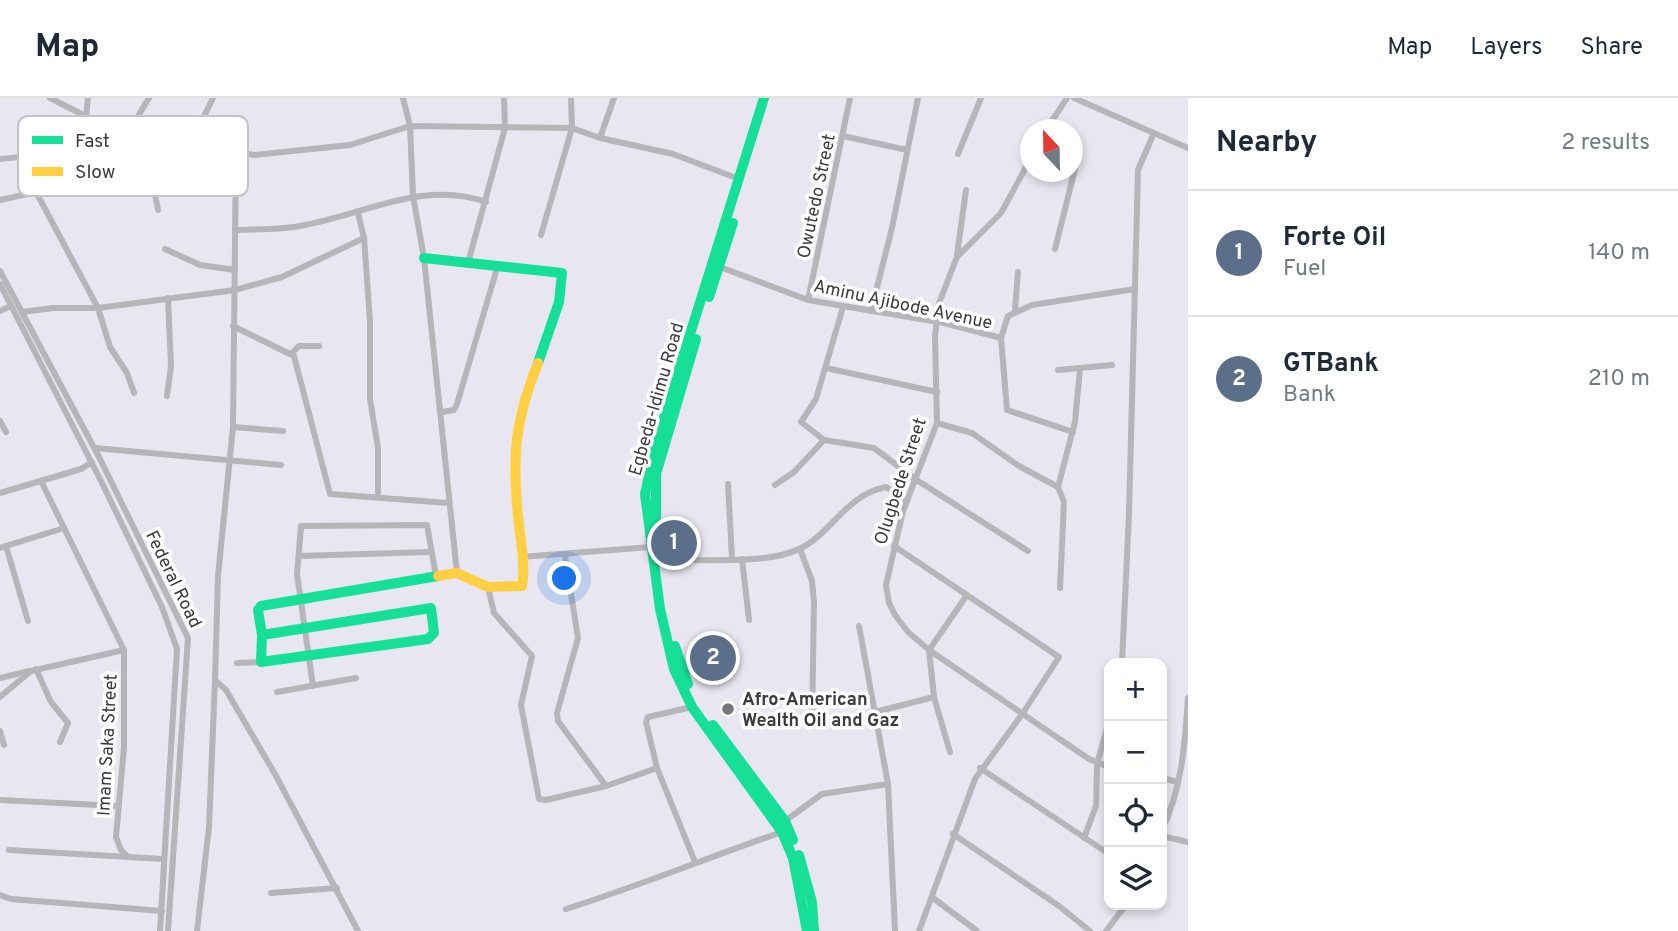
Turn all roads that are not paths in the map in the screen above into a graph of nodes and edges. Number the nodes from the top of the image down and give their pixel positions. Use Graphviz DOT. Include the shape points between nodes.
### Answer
graph roads {
  1 [pos="50,98"];
  2 [pos="88,98"];
  3 [pos="149,98"];
  4 [pos="213,98"];
  5 [pos="403,98"];
  6 [pos="504,98"];
  7 [pos="571,98"];
  8 [pos="614,98"];
  9 [pos="764,98"];
  10 [pos="771,98"];
  11 [pos="850,98"];
  12 [pos="918,98"];
  13 [pos="981,98"];
  14 [pos="1067,98"];
  15 [pos="1074,98"];
  16 [pos="84,116"];
  17 [pos="86,116"];
  18 [pos="138,116"];
  19 [pos="204,116"];
  20 [pos="1053,119"];
  21 [pos="410,126"];
  22 [pos="505,128"];
  23 [pos="572,128"];
  24 [pos="1153,135"];
  25 [pos="843,136"];
  26 [pos="600,138"];
  27 [pos="1188,148"];
  28 [pos="907,150"];
  29 [pos="248,153"];
  30 [pos="958,154"];
  31 [pos="18,157"];
  32 [pos="0,159"];
  33 [pos="740,179"];
  34 [pos="1020,179"];
  35 [pos="1072,182"];
  36 [pos="966,190"];
  37 [pos="18,196"];
  38 [pos="38,196"];
  39 [pos="155,196"];
  40 [pos="235,196"];
  41 [pos="413,196"];
  42 [pos="0,200"];
  43 [pos="486,201"];
  44 [pos="158,209"];
  45 [pos="358,213"];
  46 [pos="234,230"];
  47 [pos="541,235"];
  48 [pos="364,238"];
  49 [pos="165,249"];
  50 [pos="1055,249"];
  51 [pos="957,257"];
  52 [pos="424,258"];
  53 [pos="468,263"];
  54 [pos="498,265"];
  55 [pos="720,267"];
  56 [pos="235,270"];
  57 [pos="0,271"];
  58 [pos="1018,272"];
  59 [pos="0,284"];
  60 [pos="1135,289"];
  61 [pos="235,290"];
  62 [pos="168,298"];
  63 [pos="808,300"];
  64 [pos="10,306"];
  65 [pos="98,307"];
  66 [pos="843,307"];
  67 [pos="1015,310"];
  68 [pos="0,311"];
  69 [pos="871,311"];
  70 [pos="22,312"];
  71 [pos="936,324"];
  72 [pos="233,326"];
  73 [pos="1001,338"];
  74 [pos="318,345"];
  75 [pos="292,353"];
  76 [pos="1112,365"];
  77 [pos="826,368"];
  78 [pos="1080,369"];
  79 [pos="1058,370"];
  80 [pos="134,393"];
  81 [pos="937,393"];
  82 [pos="167,396"];
  83 [pos="442,412"];
  84 [pos="0,421"];
  85 [pos="937,423"];
  86 [pos="233,427"];
  87 [pos="283,431"];
  88 [pos="6,432"];
  89 [pos="1073,432"];
  90 [pos="824,440"];
  91 [pos="94,448"];
  92 [pos="230,461"];
  93 [pos="92,462"];
  94 [pos="281,465"];
  95 [pos="915,479"];
  96 [pos="41,481"];
  97 [pos="728,484"];
  98 [pos="775,485"];
  99 [pos="1058,486"];
  100 [pos="0,494"];
  101 [pos="378,497"];
  102 [pos="907,501"];
  103 [pos="449,503"];
  104 [pos="64,528"];
  105 [pos="894,546"];
  106 [pos="3,547"];
  107 [pos="652,547"];
  108 [pos="800,549"];
  109 [pos="1028,551"];
  110 [pos="430,552"];
  111 [pos="299,556"];
  112 [pos="565,556"];
  113 [pos="521,557"];
  114 [pos="733,559"];
  115 [pos="743,559"];
  116 [pos="660,560"];
  117 [pos="151,563"];
  118 [pos="143,567"];
  119 [pos="457,573"];
  120 [pos="436,576"];
  121 [pos="488,587"];
  122 [pos="1060,587"];
  123 [pos="967,595"];
  124 [pos="302,600"];
  125 [pos="750,620"];
  126 [pos="28,621"];
  127 [pos="859,626"];
  128 [pos="305,627"];
  129 [pos="262,635"];
  130 [pos="124,650"];
  131 [pos="929,650"];
  132 [pos="309,656"];
  133 [pos="1122,658"];
  134 [pos="261,662"];
  135 [pos="237,663"];
  136 [pos="34,670"];
  137 [pos="0,678"];
  138 [pos="356,678"];
  139 [pos="215,680"];
  140 [pos="313,686"];
  141 [pos="277,692"];
  142 [pos="0,697"];
  143 [pos="934,697"];
  144 [pos="1188,698"];
  145 [pos="692,707"];
  146 [pos="874,712"];
  147 [pos="1023,713"];
  148 [pos="1109,721"];
  149 [pos="812,726"];
  150 [pos="0,732"];
  151 [pos="60,741"];
  152 [pos="4,745"];
  153 [pos="950,752"];
  154 [pos="1097,764"];
  155 [pos="1104,766"];
  156 [pos="657,768"];
  157 [pos="980,768"];
  158 [pos="741,769"];
  159 [pos="1167,779"];
  160 [pos="1178,782"];
  161 [pos="888,784"];
  162 [pos="606,786"];
  163 [pos="0,800"];
  164 [pos="118,806"];
  165 [pos="1167,819"];
  166 [pos="785,821"];
  167 [pos="782,832"];
  168 [pos="953,834"];
  169 [pos="1167,837"];
  170 [pos="1084,838"];
  171 [pos="1188,842"];
  172 [pos="9,850"];
  173 [pos="1104,851"];
  174 [pos="128,856"];
  175 [pos="163,859"];
  176 [pos="695,862"];
  177 [pos="337,888"];
  178 [pos="271,893"];
  179 [pos="0,895"];
  180 [pos="933,898"];
  181 [pos="566,909"];
  182 [pos="1122,910"];
  183 [pos="162,911"];
  184 [pos="160,931"];
  185 [pos="168,931"];
  186 [pos="197,931"];
  187 [pos="358,931"];
  188 [pos="807,931"];
  189 [pos="814,931"];
  190 [pos="895,931"];
  191 [pos="919,931"];
  192 [pos="977,931"];
  193 [pos="1090,931"];
  194 [pos="1106,931"];
  1 -- 16 [label="street"];
  2 -- 17 [label="street"];
  3 -- 18 [label="street"];
  4 -- 19 [label="street"];
  5 -- 21 [label="street"];
  6 -- 22 [label="street"];
  7 -- 23 [label="street"];
  8 -- 26 [label="street"];
  9 -- 33 [label="main road, Egbeda-Idimu Road"];
  10 -- 55 [label="main road, Egbeda-Idimu Road"];
  11 -- 25 [label="street, Owutedo Street"];
  12 -- 28 [label="street"];
  13 -- 30 [label="street"];
  14 -- 20 [label="street"];
  15 -- 24 [label="street"];
  21 -- 22 [label="street"];
  21 -- 29 [label="street" via="350,145 283,154"];
  21 -- 41 [label="street"];
  22 -- 23 [label="street"];
  22 -- 43 [label="street"];
  23 -- 26 [label="street"];
  23 -- 47 [label="street"];
  24 -- 27 [label="street"];
  24 -- 60 [label="street" via="1138,170"];
  25 -- 28 [label="street"];
  25 -- 63 [label="street, Owutedo Street"];
  26 -- 33 [label="street" via="673,154"];
  28 -- 69 [label="street"];
  31 -- 32 [label="street"];
  33 -- 107 [label="main road, Egbeda-Idimu Road" via="649,469 645,494"];
  34 -- 51 [label="street, Olugbede Street" via="1001,213"];
  35 -- 50 [label="street"];
  36 -- 51 [label="street"];
  37 -- 42 [label="street"];
  38 -- 65 [label="street"];
  39 -- 44 [label="street"];
  40 -- 46 [label="street"];
  41 -- 43 [label="street" via="463,193"];
  41 -- 45 [label="street"];
  41 -- 52 [label="street"];
  43 -- 53 [label="street"];
  45 -- 46 [label="street" via="298,227"];
  45 -- 48 [label="street"];
  46 -- 56 [label="street"];
  48 -- 61 [label="street" via="282,277"];
  48 -- 101 [label="street"];
  49 -- 56 [label="street" via="200,265"];
  51 -- 71 [label="street, Olugbede Street" via="947,277"];
  52 -- 53 [label="main road"];
  52 -- 83 [label="street"];
  53 -- 54 [label="main road"];
  54 -- 83 [label="street" via="457,404 454,410"];
  54 -- 113 [label="main road" via="555,270 564,280 518,421"];
  55 -- 63 [label="street, Aminu Ajibode Avenue"];
  55 -- 116 [label="main road, Egbeda-Idimu Road" via="656,474 654,517"];
  56 -- 61 [label="street"];
  57 -- 70 [label="street, Federal Road"];
  58 -- 67 [label="street"];
  59 -- 64 [label="street, Federal Road"];
  60 -- 67 [label="street"];
  60 -- 133 [label="street"];
  61 -- 62 [label="street"];
  61 -- 72 [label="street"];
  62 -- 65 [label="street"];
  62 -- 82 [label="street" via="171,366"];
  63 -- 66 [label="street, Aminu Ajibode Avenue"];
  64 -- 68 [label="street"];
  64 -- 93 [label="street, Federal Road"];
  65 -- 70 [label="street"];
  65 -- 80 [label="street" via="110,347"];
  66 -- 69 [label="street, Aminu Ajibode Avenue"];
  66 -- 77 [label="street"];
  67 -- 73 [label="street"];
  69 -- 71 [label="street, Aminu Ajibode Avenue"];
  70 -- 91 [label="street, Federal Road"];
  71 -- 73 [label="street, Aminu Ajibode Avenue"];
  71 -- 81 [label="street, Olugbede Street"];
  72 -- 75 [label="street"];
  72 -- 86 [label="street"];
  73 -- 89 [label="street" via="1007,410"];
  74 -- 75 [label="street" via="299,346"];
  75 -- 101 [label="street" via="330,495"];
  76 -- 78 [label="street"];
  77 -- 81 [label="street"];
  77 -- 90 [label="street" via="816,399 801,422"];
  78 -- 79 [label="street"];
  78 -- 89 [label="street"];
  81 -- 85 [label="street, Olugbede Street"];
  83 -- 103 [label="street"];
  84 -- 88 [label="street"];
  85 -- 95 [label="street, Olugbede Street"];
  85 -- 99 [label="street" via="972,433"];
  86 -- 87 [label="street"];
  86 -- 92 [label="street"];
  89 -- 99 [label="street"];
  90 -- 95 [label="street" via="874,448"];
  90 -- 98 [label="street"];
  91 -- 92 [label="street"];
  91 -- 117 [label="street, Federal Road"];
  92 -- 94 [label="street"];
  92 -- 139 [label="street" via="218,576"];
  93 -- 96 [label="street"];
  93 -- 118 [label="street, Federal Road"];
  95 -- 102 [label="street, Olugbede Street"];
  95 -- 109 [label="street"];
  96 -- 100 [label="street"];
  96 -- 104 [label="street, Imam Saka Street"];
  97 -- 114 [label="street"];
  99 -- 122 [label="street" via="1064,502"];
  101 -- 103 [label="street"];
  102 -- 105 [label="street, Olugbede Street"];
  102 -- 108 [label="street" via="886,487 876,489 850,504"];
  103 -- 119 [label="street"];
  104 -- 106 [label="street"];
  104 -- 130 [label="street, Imam Saka Street"];
  105 -- 123 [label="street"];
  105 -- 131 [label="street, Olugbede Street" via="886,585 889,603 908,632"];
  106 -- 126 [label="street"];
  107 -- 112 [label="street"];
  107 -- 145 [label="main road, Egbeda-Idimu Road" via="667,646"];
  108 -- 115 [label="street"];
  108 -- 149 [label="street" via="812,581 814,603"];
  110 -- 111 [label="street"];
  110 -- 111 [label="street" via="426,525 418,523 308,525 298,531"];
  110 -- 120 [label="street"];
  111 -- 124 [label="street"];
  112 -- 113 [label="street"];
  112 -- 162 [label="street" via="578,638 558,721"];
  113 -- 121 [label="main road" via="522,586"];
  114 -- 115 [label="street"];
  114 -- 116 [label="street"];
  115 -- 125 [label="street"];
  116 -- 158 [label="main road, Egbeda-Idimu Road" via="666,607 687,683"];
  117 -- 118 [label="street"];
  117 -- 185 [label="street, Federal Road" via="188,638"];
  118 -- 175 [label="street, Federal Road" via="177,649"];
  119 -- 120 [label="main road"];
  119 -- 121 [label="main road"];
  120 -- 124 [label="main road"];
  121 -- 162 [label="street" via="494,613 532,656 521,705 539,799"];
  123 -- 131 [label="street"];
  123 -- 147 [label="street" via="1059,657"];
  124 -- 128 [label="street"];
  124 -- 129 [label="main road" via="258,607"];
  127 -- 146 [label="street"];
  128 -- 129 [label="main road"];
  128 -- 132 [label="street"];
  128 -- 132 [label="main road" via="430,608 434,633 428,639"];
  129 -- 134 [label="main road"];
  130 -- 136 [label="street"];
  130 -- 164 [label="street, Imam Saka Street" via="124,747"];
  131 -- 143 [label="street"];
  131 -- 147 [label="street, Olugbede Street"];
  132 -- 134 [label="main road"];
  132 -- 140 [label="street"];
  134 -- 135 [label="street"];
  136 -- 137 [label="street"];
  136 -- 142 [label="street"];
  136 -- 151 [label="street" via="68,723"];
  138 -- 140 [label="street"];
  139 -- 177 [label="street" via="231,698"];
  139 -- 186 [label="street" via="209,827"];
  140 -- 141 [label="street"];
  143 -- 146 [label="street"];
  143 -- 153 [label="street"];
  144 -- 160 [label="street"];
  145 -- 156 [label="street" via="646,719"];
  145 -- 158 [label="main road, Egbeda-Idimu Road"];
  146 -- 161 [label="street"];
  147 -- 154 [label="street, Olugbede Street"];
  147 -- 157 [label="street"];
  148 -- 154 [label="street"];
  150 -- 152 [label="street"];
  154 -- 155 [label="street, Olugbede Street"];
  154 -- 170 [label="street" via="1096,806"];
  156 -- 162 [label="street"];
  156 -- 176 [label="street"];
  157 -- 168 [label="street"];
  157 -- 170 [label="street"];
  158 -- 166 [label="main road, Egbeda-Idimu Road"];
  158 -- 167 [label="main road, Egbeda-Idimu Road"];
  159 -- 160 [label="street"];
  160 -- 165 [label="street"];
  161 -- 166 [label="street" via="822,794"];
  161 -- 190 [label="street"];
  163 -- 164 [label="street"];
  164 -- 174 [label="street, Imam Saka Street" via="117,843"];
  166 -- 189 [label="main road, Egbeda-Idimu Road" via="806,876"];
  167 -- 176 [label="street"];
  167 -- 188 [label="main road, Egbeda-Idimu Road" via="793,858"];
  168 -- 180 [label="street"];
  168 -- 193 [label="street"];
  169 -- 171 [label="street"];
  170 -- 173 [label="street"];
  172 -- 174 [label="street"];
  174 -- 175 [label="street"];
  175 -- 183 [label="street, Federal Road"];
  176 -- 181 [label="street"];
  177 -- 178 [label="street"];
  177 -- 187 [label="street"];
  179 -- 183 [label="street"];
  180 -- 191 [label="street"];
  180 -- 192 [label="street"];
  182 -- 194 [label="street"];
  183 -- 184 [label="street, Federal Road"];
}
